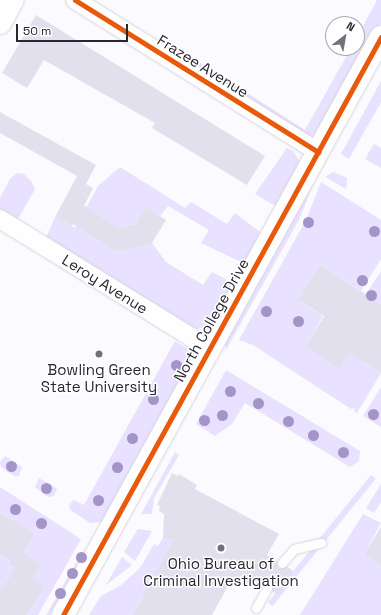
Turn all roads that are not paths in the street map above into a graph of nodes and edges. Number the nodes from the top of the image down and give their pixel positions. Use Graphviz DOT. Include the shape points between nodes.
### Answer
graph roads {
  1 [pos="14,0"];
  2 [pos="75,0"];
  3 [pos="0,24"];
  4 [pos="381,37"];
  5 [pos="318,152"];
  6 [pos="0,219"];
  7 [pos="207,352"];
  8 [pos="321,543"];
  9 [pos="282,564"];
  10 [pos="268,588"];
  11 [pos="256,608"];
  12 [pos="63,615"];
  1 -- 3 [label="street"];
  2 -- 5 [label="street, Frazee Avenue"];
  4 -- 5 [label="street, North College Drive"];
  5 -- 7 [label="street, North College Drive"];
  6 -- 7 [label="street, Leroy Avenue" via="186,334"];
  7 -- 12 [label="street, North College Drive"];
  8 -- 9 [label="lane" via="294,549"];
  10 -- 11 [label="lane"];
}
